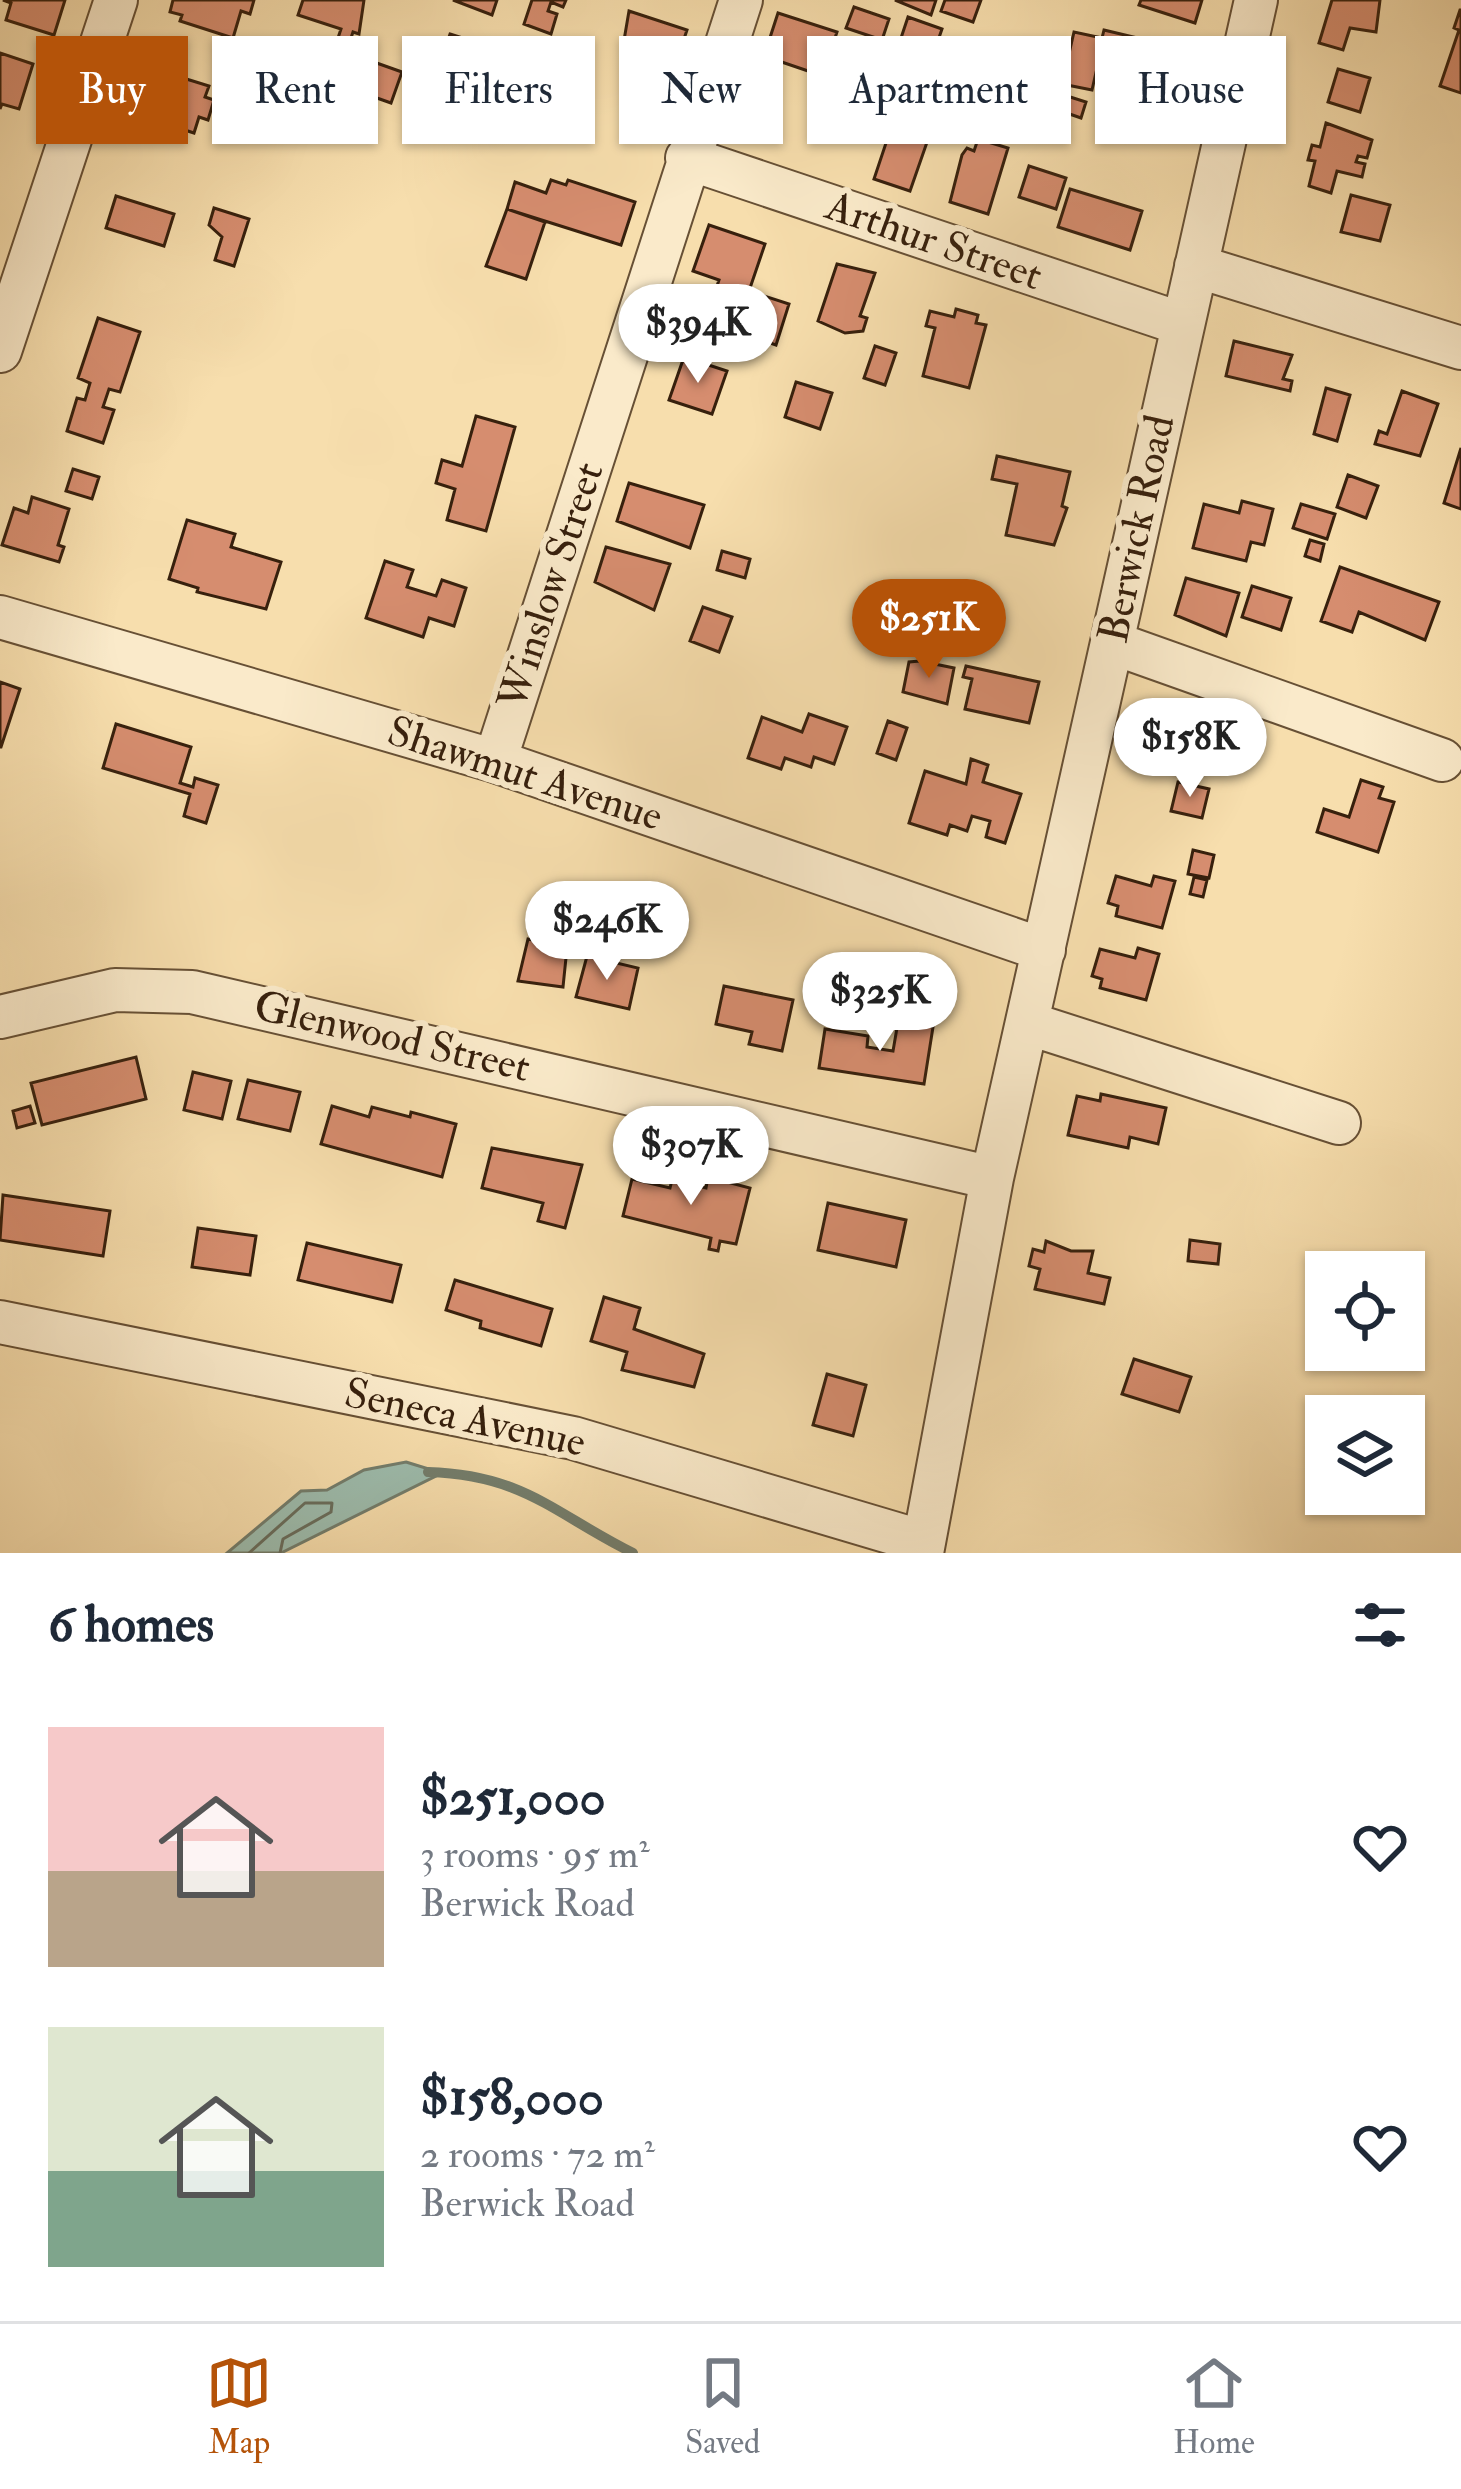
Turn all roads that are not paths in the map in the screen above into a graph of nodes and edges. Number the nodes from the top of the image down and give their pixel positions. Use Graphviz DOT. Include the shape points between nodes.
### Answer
graph roads {
  1 [pos="116,0"];
  2 [pos="741,0"];
  3 [pos="1256,0"];
  4 [pos="687,158"];
  5 [pos="1196,266"];
  6 [pos="1182,324"];
  7 [pos="1461,348"];
  8 [pos="0,351"];
  9 [pos="0,616"];
  10 [pos="1113,643"];
  11 [pos="1442,760"];
  12 [pos="495,761"];
  13 [pos="1044,950"];
  14 [pos="0,1017"];
  15 [pos="1027,1023"];
  16 [pos="1339,1123"];
  17 [pos="992,1178"];
  18 [pos="0,1322"];
  19 [pos="922,1548"];
  1 -- 8 [label="street"];
  2 -- 4 [label="street, Winslow Street"];
  3 -- 5 [label="street, Berwick Road"];
  4 -- 6 [label="street, Arthur Street"];
  4 -- 12 [label="street, Winslow Street"];
  5 -- 6 [label="street, Berwick Road"];
  5 -- 7 [label="street"];
  6 -- 10 [label="street, Berwick Road"];
  9 -- 12 [label="street, Shawmut Avenue"];
  10 -- 11 [label="street"];
  10 -- 13 [label="street, Berwick Road"];
  12 -- 13 [label="street, Shawmut Avenue"];
  13 -- 15 [label="street, Berwick Road"];
  14 -- 17 [label="street, Glenwood Street" via="115,991 192,992"];
  15 -- 16 [label="street"];
  15 -- 17 [label="street, Berwick Road"];
  17 -- 19 [label="street, Berwick Road"];
  18 -- 19 [label="street, Seneca Avenue" via="573,1438"];
}
